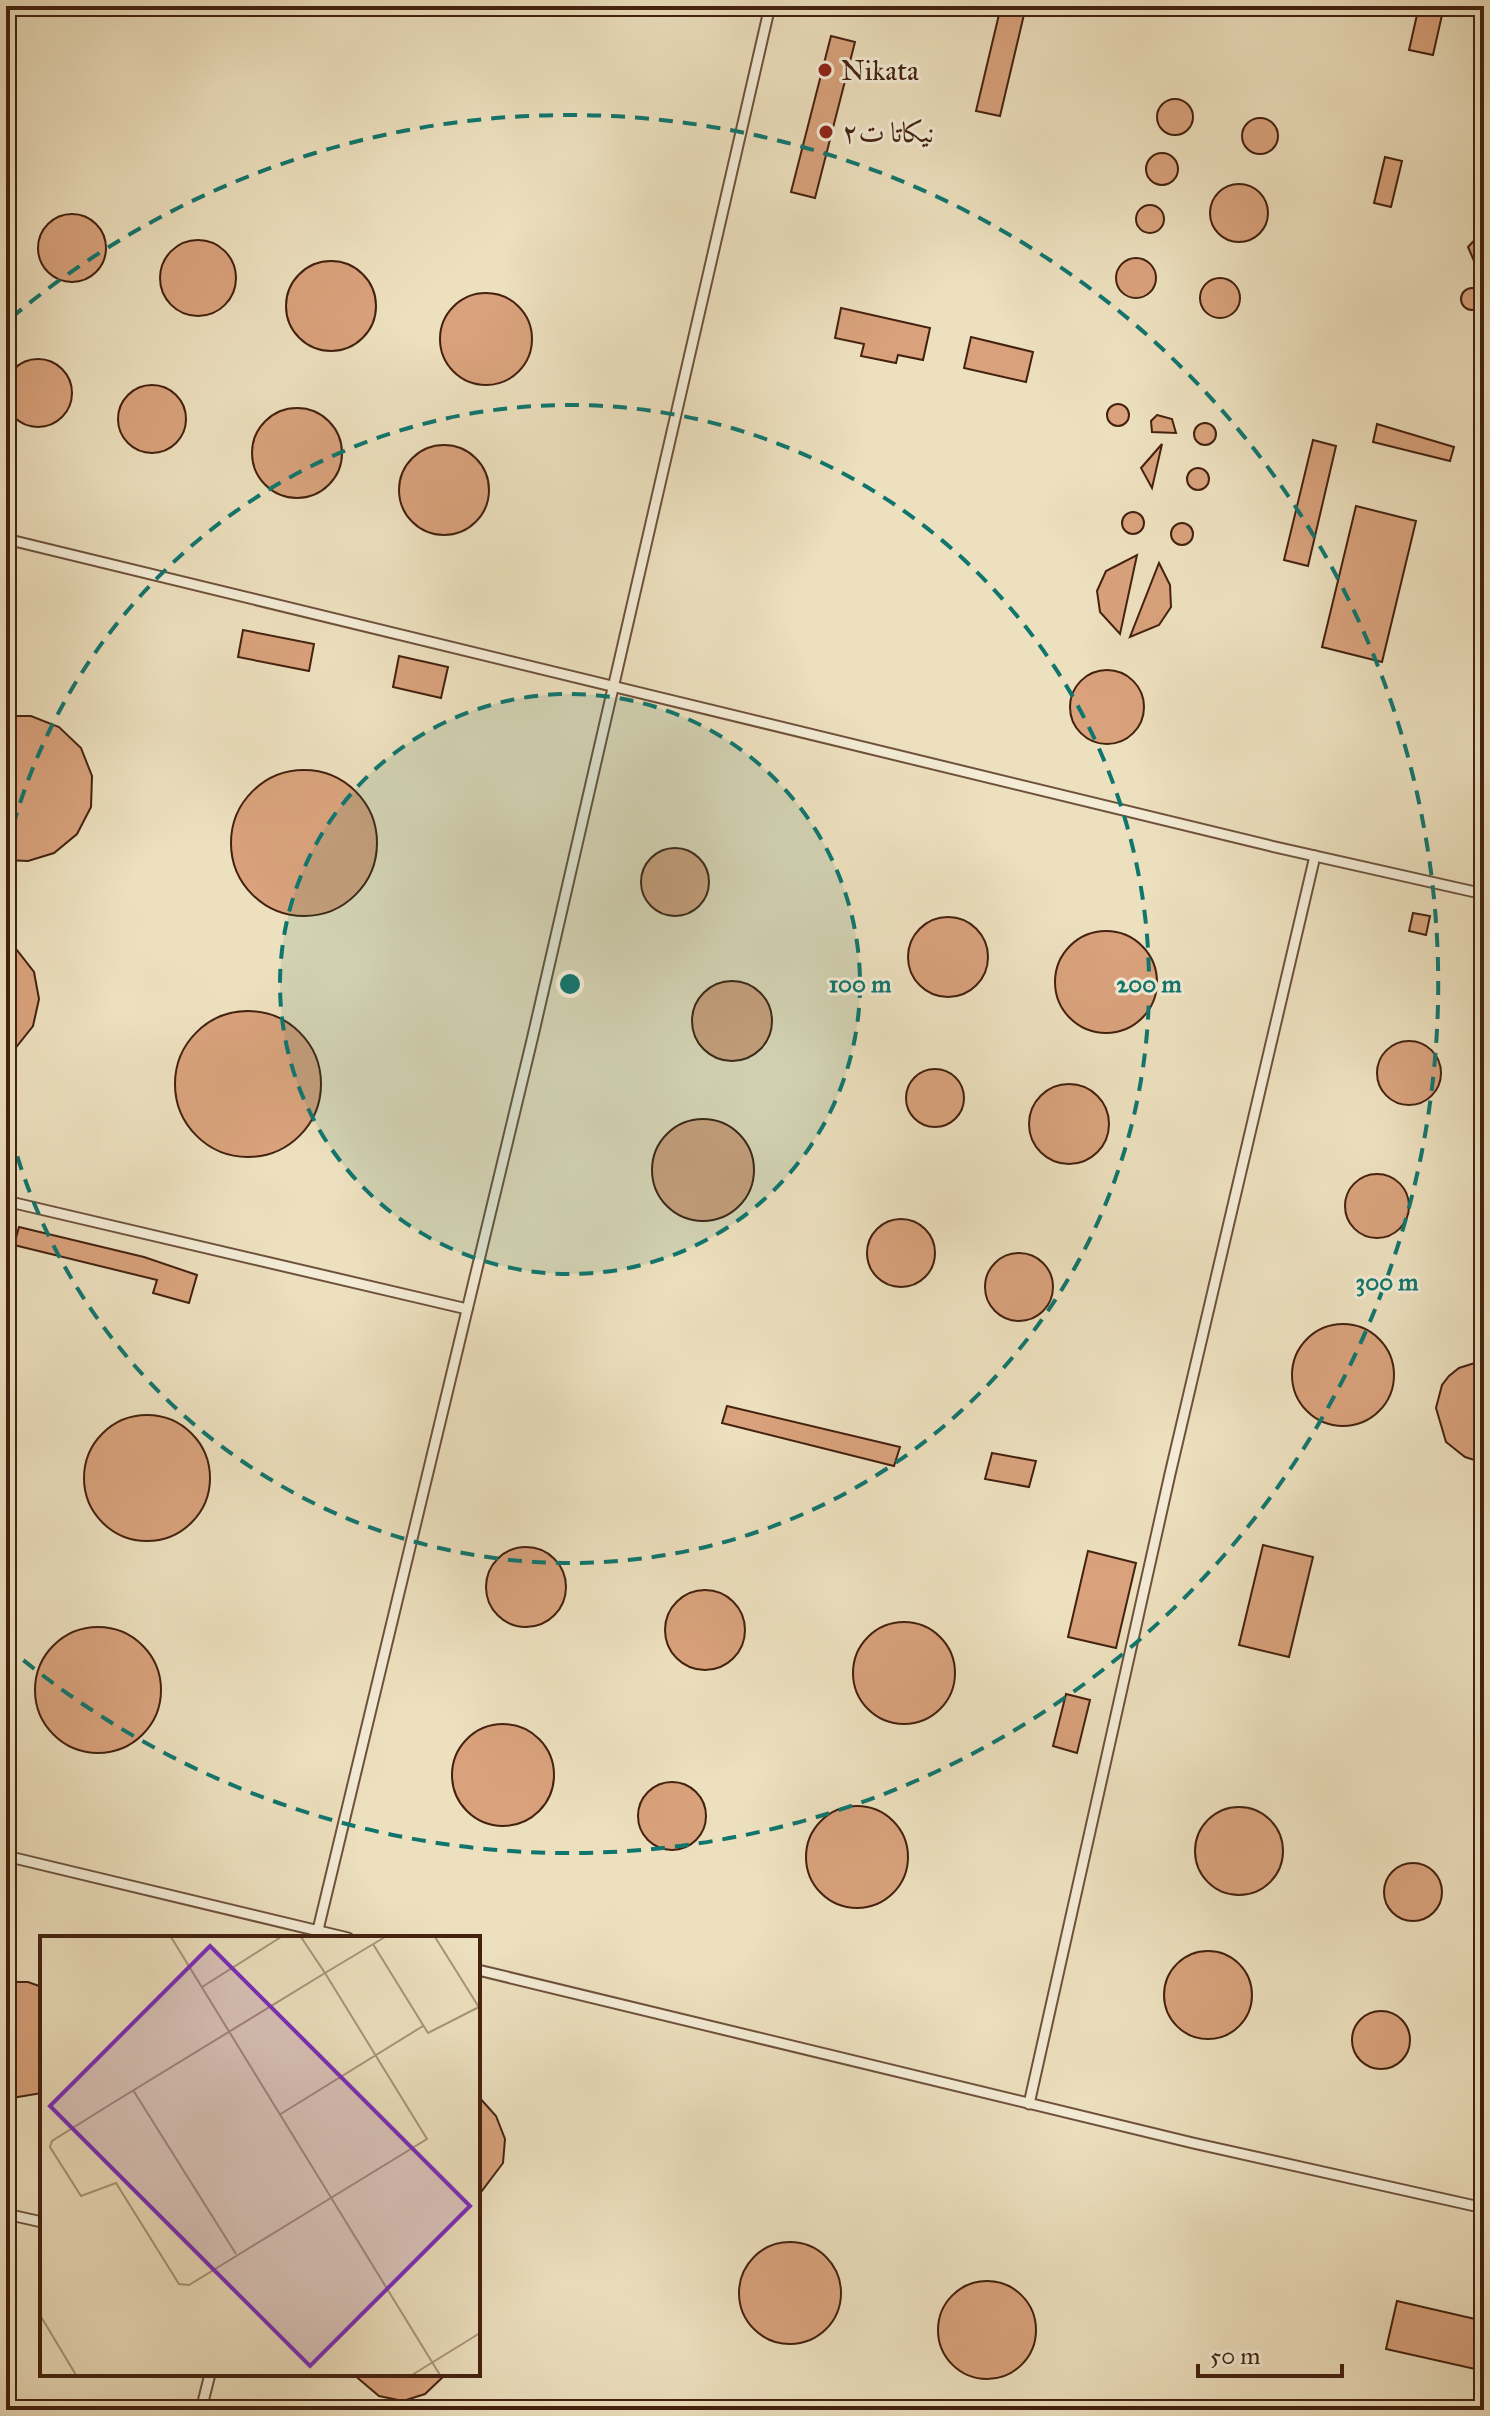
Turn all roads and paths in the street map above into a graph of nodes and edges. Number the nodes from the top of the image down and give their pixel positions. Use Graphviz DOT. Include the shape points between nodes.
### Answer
graph roads {
  1 [pos="770,6"];
  2 [pos="6,539"];
  3 [pos="614,686"];
  4 [pos="1315,856"];
  5 [pos="1484,894"];
  6 [pos="6,1201"];
  7 [pos="467,1309"];
  8 [pos="6,1856"];
  9 [pos="317,1934"];
  10 [pos="480,1970"];
  11 [pos="1029,2104"];
  12 [pos="1484,2208"];
  13 [pos="6,2214"];
  14 [pos="40,2222"];
  15 [pos="210,2376"];
  16 [pos="201,2410"];
  1 -- 3 [label="lane"];
  2 -- 3 [label="lane"];
  3 -- 4 [label="lane"];
  3 -- 7 [label="lane"];
  4 -- 5 [label="lane"];
  4 -- 11 [label="lane"];
  6 -- 7 [label="lane"];
  7 -- 9 [label="lane"];
  8 -- 9 [label="lane"];
  10 -- 11 [label="lane"];
  11 -- 12 [label="lane"];
  13 -- 14 [label="lane"];
  15 -- 16 [label="lane"];
}
